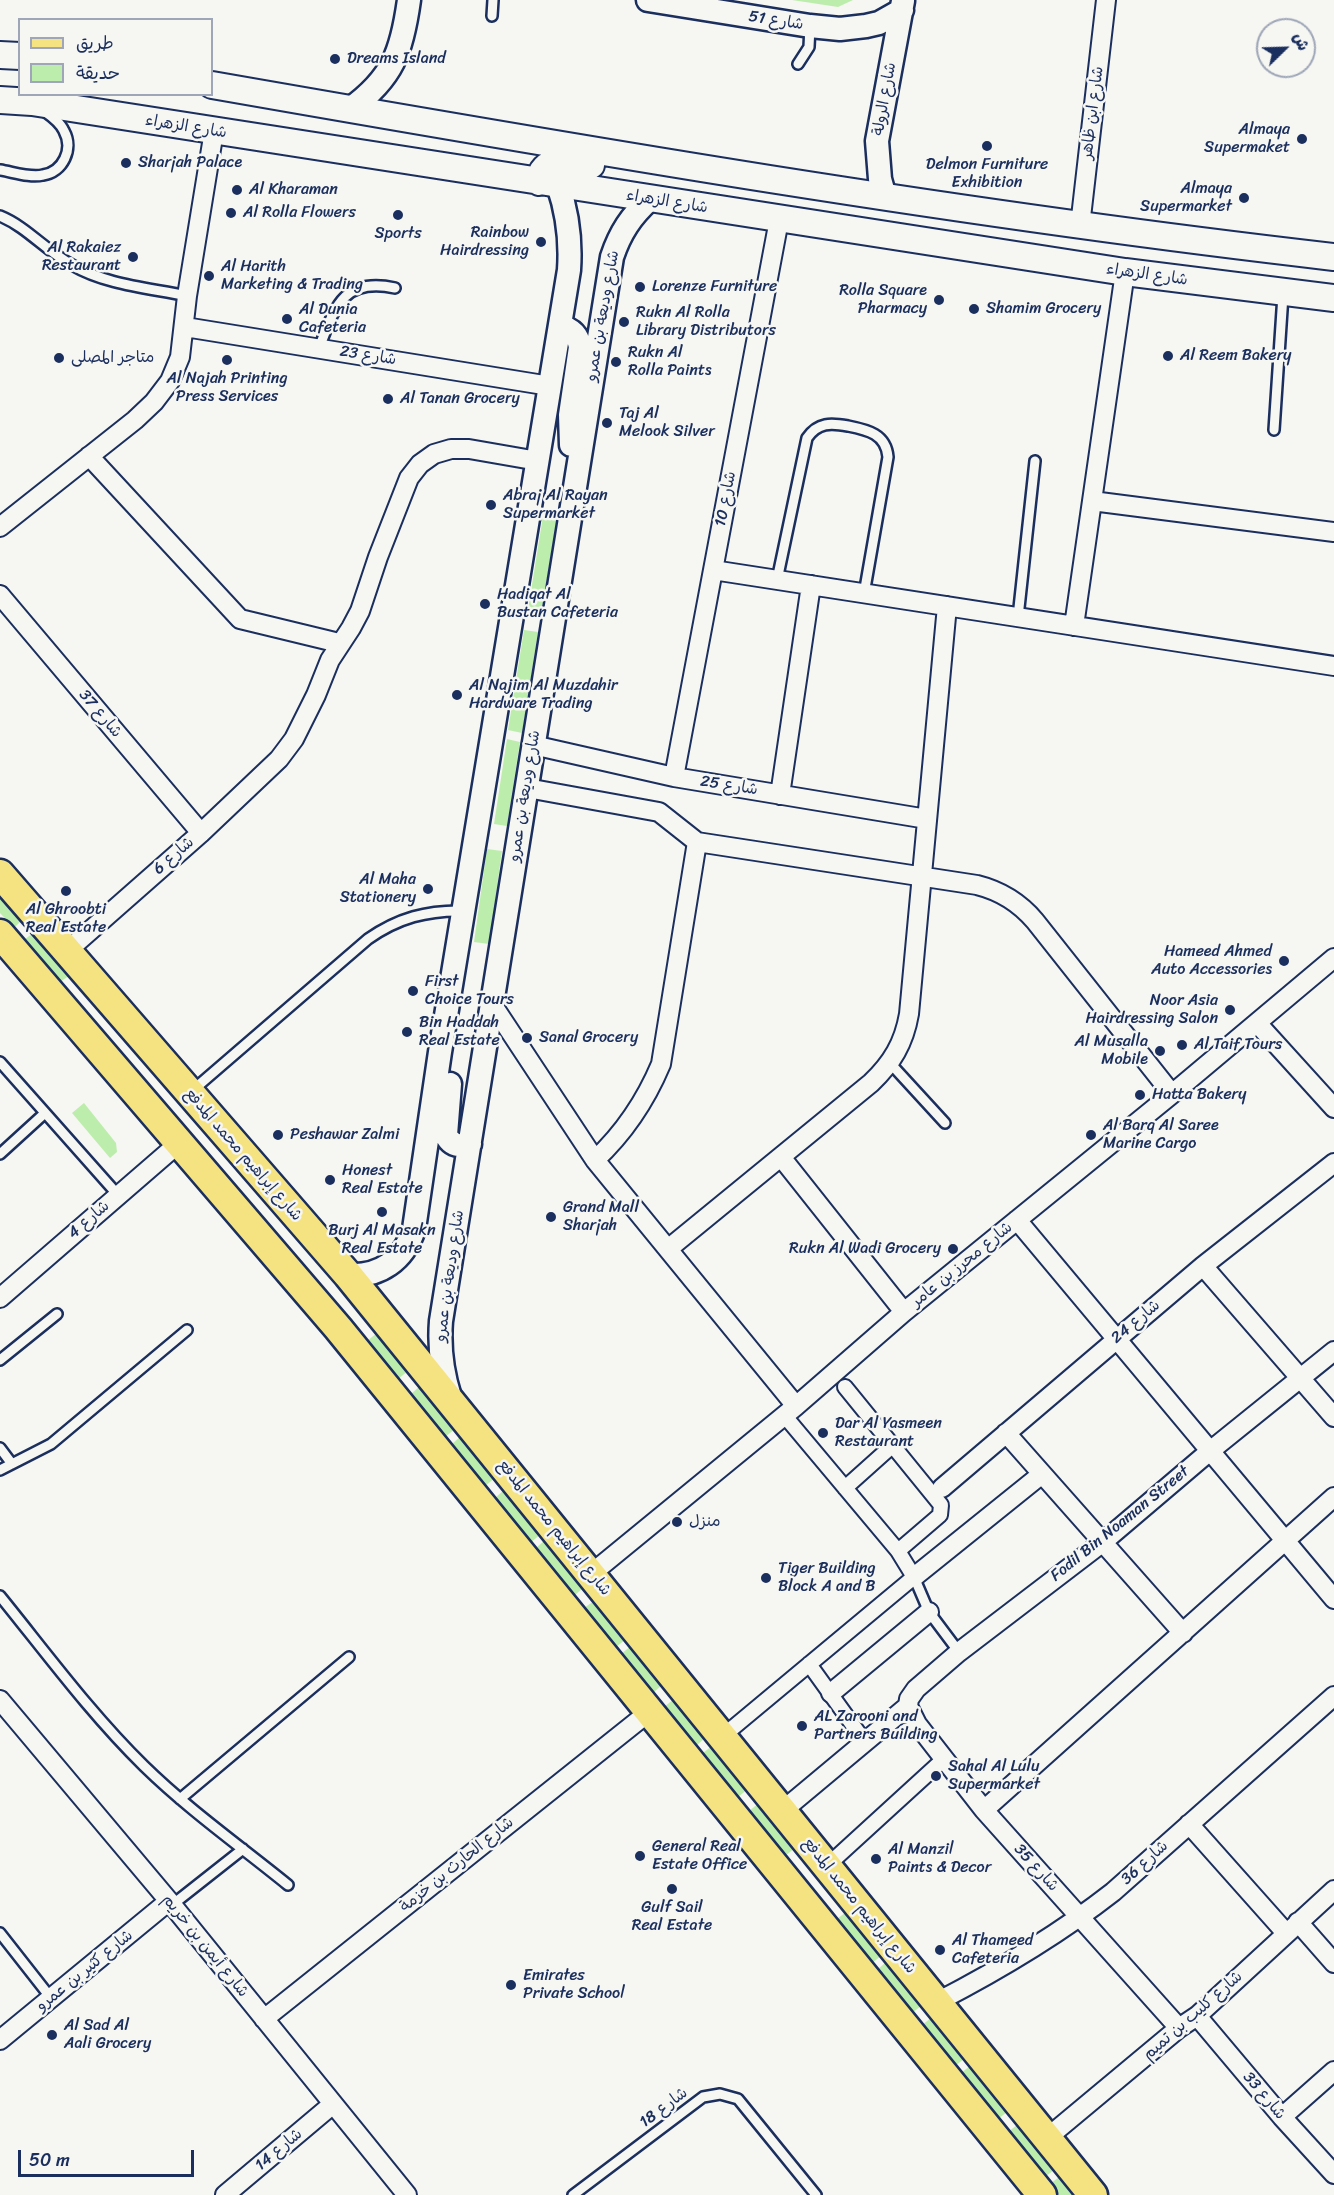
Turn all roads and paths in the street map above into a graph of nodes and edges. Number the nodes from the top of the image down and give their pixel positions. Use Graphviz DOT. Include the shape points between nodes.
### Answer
graph roads {
  1 [pos="409,0"];
  2 [pos="493,0"];
  3 [pos="648,0"];
  4 [pos="1106,0"];
  5 [pos="902,5"];
  6 [pos="492,16"];
  7 [pos="810,26"];
  8 [pos="0,55"];
  9 [pos="18,56"];
  10 [pos="798,64"];
  11 [pos="213,85"];
  12 [pos="0,100"];
  13 [pos="32,102"];
  14 [pos="350,109"];
  15 [pos="214,131"];
  16 [pos="668,163"];
  17 [pos="0,170"];
  18 [pos="548,184"];
  19 [pos="885,197"];
  20 [pos="650,199"];
  21 [pos="0,216"];
  22 [pos="779,220"];
  23 [pos="1080,226"];
  24 [pos="1334,257"];
  25 [pos="1125,272"];
  26 [pos="395,288"];
  27 [pos="1283,292"];
  28 [pos="187,296"];
  29 [pos="1334,298"];
  30 [pos="560,326"];
  31 [pos="185,327"];
  32 [pos="319,348"];
  33 [pos="550,386"];
  34 [pos="1274,430"];
  35 [pos="89,456"];
  36 [pos="538,460"];
  37 [pos="1035,461"];
  38 [pos="576,476"];
  39 [pos="1092,501"];
  40 [pos="0,527"];
  41 [pos="1334,532"];
  42 [pos="713,570"];
  43 [pos="777,580"];
  44 [pos="811,585"];
  45 [pos="864,594"];
  46 [pos="0,596"];
  47 [pos="947,606"];
  48 [pos="1018,617"];
  49 [pos="1074,626"];
  50 [pos="339,643"];
  51 [pos="1334,666"];
  52 [pos="533,745"];
  53 [pos="674,777"];
  54 [pos="527,788"];
  55 [pos="780,795"];
  56 [pos="927,819"];
  57 [pos="201,833"];
  58 [pos="697,842"];
  59 [pos="0,874"];
  60 [pos="922,876"];
  61 [pos="464,911"];
  62 [pos="0,934"];
  63 [pos="67,951"];
  64 [pos="1334,958"];
  65 [pos="492,1004"];
  66 [pos="68,1014"];
  67 [pos="1257,1023"];
  68 [pos="441,1052"];
  69 [pos="0,1062"];
  70 [pos="890,1063"];
  71 [pos="190,1094"];
  72 [pos="1172,1094"];
  73 [pos="1334,1108"];
  74 [pos="45,1113"];
  75 [pos="945,1123"];
  76 [pos="179,1143"];
  77 [pos="470,1144"];
  78 [pos="0,1154"];
  79 [pos="781,1157"];
  80 [pos="595,1160"];
  81 [pos="1334,1163"];
  82 [pos="118,1195"];
  83 [pos="1017,1220"];
  84 [pos="668,1250"];
  85 [pos="1203,1266"];
  86 [pos="348,1275"];
  87 [pos="0,1298"];
  88 [pos="904,1312"];
  89 [pos="57,1314"];
  90 [pos="187,1330"];
  91 [pos="1116,1339"];
  92 [pos="1334,1351"];
  93 [pos="0,1360"];
  94 [pos="1300,1378"];
  95 [pos="845,1387"];
  96 [pos="453,1404"];
  97 [pos="790,1410"];
  98 [pos="1334,1417"];
  99 [pos="1006,1433"];
  100 [pos="892,1445"];
  101 [pos="0,1448"];
  102 [pos="1210,1451"];
  103 [pos="12,1464"];
  104 [pos="0,1470"];
  105 [pos="1042,1474"];
  106 [pos="845,1488"];
  107 [pos="942,1488"];
  108 [pos="1334,1497"];
  109 [pos="1286,1541"];
  110 [pos="1103,1542"];
  111 [pos="898,1551"];
  112 [pos="591,1574"];
  113 [pos="914,1577"];
  114 [pos="0,1596"];
  115 [pos="1334,1599"];
  116 [pos="929,1612"];
  117 [pos="1183,1633"];
  118 [pos="958,1652"];
  119 [pos="349,1657"];
  120 [pos="809,1664"];
  121 [pos="831,1693"];
  122 [pos="1334,1696"];
  123 [pos="0,1700"];
  124 [pos="909,1703"];
  125 [pos="649,1712"];
  126 [pos="723,1736"];
  127 [pos="865,1742"];
  128 [pos="944,1758"];
  129 [pos="180,1799"];
  130 [pos="984,1810"];
  131 [pos="781,1812"];
  132 [pos="1189,1824"];
  133 [pos="243,1849"];
  134 [pos="828,1865"];
  135 [pos="288,1886"];
  136 [pos="1334,1890"];
  137 [pos="171,1903"];
  138 [pos="1080,1918"];
  139 [pos="1292,1928"];
  140 [pos="0,1933"];
  141 [pos="1334,1963"];
  142 [pos="51,1998"];
  143 [pos="937,2001"];
  144 [pos="1197,2016"];
  145 [pos="264,2019"];
  146 [pos="1179,2028"];
  147 [pos="0,2040"];
  148 [pos="1334,2071"];
  149 [pos="333,2104"];
  150 [pos="1282,2117"];
  151 [pos="1047,2138"];
  152 [pos="1334,2174"];
  153 [pos="225,2195"];
  154 [pos="407,2195"];
  155 [pos="573,2195"];
  156 [pos="816,2195"];
  157 [pos="1042,2195"];
  158 [pos="1093,2195"];
  1 -- 14 [label="street" via="403,38 388,71"];
  2 -- 6 [label="lane"];
  3 -- 7 [label="street, شارع 51"];
  4 -- 23 [label="street, شارع ابن ظاهر"];
  5 -- 7 [label="street, شارع 51" via="879,23 866,26"];
  5 -- 19 [label="street, شارع الرولة" via="877,141"];
  7 -- 10 [label="lane" via="809,46"];
  8 -- 9 [label="main road"];
  11 -- 14 [label="main road"];
  12 -- 13 [label="main road, شارع الزهراء"];
  13 -- 15 [label="main road, شارع الزهراء"];
  13 -- 17 [label="lane" via="64,130 66,157 46,175"];
  14 -- 16 [label="main road"];
  15 -- 18 [label="main road, شارع الزهراء"];
  15 -- 28 [label="street"];
  16 -- 18 [label="main road" via="628,169 555,162 543,170"];
  16 -- 19 [label="main road"];
  18 -- 20 [label="main road, شارع الزهراء"];
  18 -- 30 [label="street" via="567,218 570,253"];
  19 -- 23 [label="main road"];
  20 -- 22 [label="main road, شارع الزهراء"];
  20 -- 38 [label="street, شارع وديعة بن عمرو" via="625,226 612,257"];
  21 -- 28 [label="lane" via="91,274"];
  22 -- 25 [label="main road, شارع الزهراء"];
  22 -- 42 [label="street, شارع 10"];
  23 -- 24 [label="main road"];
  25 -- 27 [label="main road, شارع الزهراء"];
  25 -- 39 [label="street"];
  26 -- 32 [label="lane" via="378,284 359,287 344,297 333,312"];
  27 -- 29 [label="main road, شارع الزهراء"];
  27 -- 34 [label="lane"];
  28 -- 31 [label="street"];
  30 -- 33 [label="street"];
  30 -- 38 [label="street" via="572,331 580,347 570,415"];
  31 -- 32 [label="street, شارع 23"];
  31 -- 35 [label="street" via="180,357 170,381 154,402"];
  32 -- 33 [label="street, شارع 23"];
  33 -- 36 [label="street"];
  35 -- 40 [label="street"];
  35 -- 50 [label="street" via="240,619"];
  36 -- 50 [label="street, شارع 6" via="451,449 420,464 409,478 360,611"];
  36 -- 61 [label="street"];
  37 -- 48 [label="lane"];
  38 -- 52 [label="street, شارع وديعة بن عمرو"];
  39 -- 41 [label="street"];
  39 -- 49 [label="street"];
  42 -- 43 [label="street"];
  42 -- 53 [label="street, شارع 10"];
  43 -- 44 [label="street"];
  43 -- 45 [label="lane" via="807,438 816,427 837,424 869,430 881,438 887,450"];
  44 -- 45 [label="street"];
  44 -- 55 [label="street"];
  45 -- 47 [label="street"];
  46 -- 57 [label="street, شارع 37"];
  47 -- 48 [label="street"];
  47 -- 56 [label="street"];
  48 -- 49 [label="street"];
  49 -- 51 [label="street"];
  50 -- 57 [label="street, شارع 6" via="294,740"];
  52 -- 53 [label="street, شارع 25"];
  52 -- 54 [label="street, شارع وديعة بن عمرو"];
  53 -- 55 [label="street, شارع 25"];
  54 -- 58 [label="street" via="659,812"];
  54 -- 65 [label="street, شارع وديعة بن عمرو"];
  55 -- 56 [label="street, شارع 25"];
  56 -- 60 [label="street"];
  57 -- 63 [label="street, شارع 6"];
  58 -- 60 [label="street"];
  58 -- 80 [label="street" via="661,1064 633,1119"];
  59 -- 63 [label="main road, شارع إبراهيم محمد المدفع"];
  60 -- 70 [label="street" via="906,1032"];
  60 -- 72 [label="street" via="990,889 1021,906"];
  61 -- 68 [label="street"];
  61 -- 71 [label="lane" via="421,913 384,927"];
  62 -- 66 [label="main road"];
  63 -- 71 [label="main road, شارع إبراهيم محمد المدفع"];
  64 -- 67 [label="street, شارع محرز بن عامر"];
  65 -- 77 [label="street, شارع وديعة بن عمرو"];
  65 -- 80 [label="street"];
  66 -- 71 [label="main road" via="70,1004 85,1000 159,1079"];
  66 -- 76 [label="main road"];
  67 -- 72 [label="street, شارع محرز بن عامر"];
  67 -- 73 [label="street"];
  68 -- 77 [label="street" via="450,1080 446,1135 456,1145"];
  68 -- 86 [label="street" via="410,1239 390,1265 370,1274"];
  69 -- 74 [label="lane"];
  70 -- 75 [label="lane"];
  70 -- 79 [label="street"];
  71 -- 86 [label="main road, شارع إبراهيم محمد المدفع"];
  72 -- 83 [label="street, شارع محرز بن عامر"];
  74 -- 78 [label="lane"];
  74 -- 82 [label="lane"];
  76 -- 82 [label="street, شارع 4"];
  76 -- 125 [label="main road" via="338,1328"];
  77 -- 96 [label="street, شارع وديعة بن عمرو" via="440,1334 443,1370"];
  79 -- 84 [label="street"];
  79 -- 88 [label="street"];
  80 -- 84 [label="street"];
  81 -- 85 [label="street, شارع 24"];
  82 -- 87 [label="street, شارع 4"];
  83 -- 88 [label="street, شارع محرز بن عامر"];
  83 -- 91 [label="street"];
  84 -- 97 [label="street"];
  85 -- 91 [label="street, شارع 24"];
  85 -- 94 [label="street"];
  86 -- 96 [label="main road, شارع إبراهيم محمد المدفع"];
  88 -- 97 [label="street, شارع محرز بن عامر"];
  89 -- 93 [label="lane"];
  90 -- 103 [label="lane" via="51,1444"];
  91 -- 99 [label="street, شارع 24"];
  91 -- 102 [label="street"];
  92 -- 94 [label="street, Fodil Bin Noaman Street"];
  94 -- 98 [label="street"];
  94 -- 102 [label="street, Fodil Bin Noaman Street"];
  95 -- 100 [label="street"];
  96 -- 112 [label="main road, شارع إبراهيم محمد المدفع"];
  97 -- 106 [label="street"];
  97 -- 112 [label="street, شارع محرز بن عامر"];
  99 -- 105 [label="street"];
  99 -- 107 [label="street, شارع 24"];
  100 -- 106 [label="street"];
  100 -- 111 [label="street" via="942,1508 940,1515"];
  101 -- 103 [label="lane"];
  102 -- 109 [label="street"];
  102 -- 110 [label="street, Fodil Bin Noaman Street"];
  103 -- 104 [label="lane"];
  105 -- 110 [label="street"];
  105 -- 113 [label="street"];
  106 -- 111 [label="street"];
  108 -- 109 [label="street"];
  109 -- 115 [label="street"];
  109 -- 117 [label="street"];
  110 -- 117 [label="street"];
  110 -- 118 [label="street, Fodil Bin Noaman Street"];
  111 -- 113 [label="street"];
  112 -- 126 [label="main road, شارع إبراهيم محمد المدفع"];
  113 -- 116 [label="lane"];
  113 -- 120 [label="street"];
  114 -- 129 [label="lane" via="112,1733"];
  116 -- 118 [label="lane"];
  116 -- 121 [label="street"];
  117 -- 130 [label="street"];
  118 -- 124 [label="street, Fodil Bin Noaman Street" via="916,1689"];
  119 -- 129 [label="lane"];
  120 -- 121 [label="street"];
  120 -- 126 [label="street"];
  121 -- 127 [label="street"];
  122 -- 132 [label="street, شارع 36"];
  123 -- 137 [label="street, شارع أيمن بن خريم"];
  124 -- 127 [label="street, Fodil Bin Noaman Street"];
  124 -- 128 [label="street, شارع 35" via="917,1724"];
  125 -- 145 [label="street, شارع الحارث بن خزمة"];
  125 -- 157 [label="main road"];
  126 -- 131 [label="main road, شارع إبراهيم محمد المدفع"];
  127 -- 131 [label="street, Fodil Bin Noaman Street"];
  128 -- 130 [label="street, شارع 35"];
  128 -- 134 [label="street"];
  129 -- 133 [label="lane"];
  130 -- 138 [label="street, شارع 35"];
  131 -- 134 [label="main road, شارع إبراهيم محمد المدفع"];
  132 -- 138 [label="street, شارع 36"];
  132 -- 139 [label="street"];
  133 -- 135 [label="lane"];
  133 -- 137 [label="lane"];
  134 -- 143 [label="main road, شارع إبراهيم محمد المدفع"];
  136 -- 139 [label="street, شارع كليب بن تميم"];
  137 -- 142 [label="street, شارع كثير بن عمرو"];
  137 -- 145 [label="street, شارع أيمن بن خريم"];
  138 -- 143 [label="street, شارع 36" via="1012,1962"];
  138 -- 146 [label="street, شارع 35"];
  139 -- 141 [label="street"];
  139 -- 144 [label="street, شارع كليب بن تميم"];
  140 -- 142 [label="lane"];
  142 -- 147 [label="street, شارع كثير بن عمرو"];
  143 -- 151 [label="main road, شارع إبراهيم محمد المدفع"];
  144 -- 146 [label="street, شارع كليب بن تميم"];
  144 -- 150 [label="street, شارع 33"];
  145 -- 149 [label="street, شارع أيمن بن خريم"];
  146 -- 151 [label="street, شارع كليب بن تميم"];
  148 -- 150 [label="street"];
  149 -- 153 [label="street, شارع 14"];
  149 -- 154 [label="street, شارع أيمن بن خريم"];
  150 -- 152 [label="street, شارع 33"];
  151 -- 158 [label="main road, شارع إبراهيم محمد المدفع"];
  155 -- 156 [label="lane, شارع 18" via="703,2097 720,2094 738,2099"];
}
